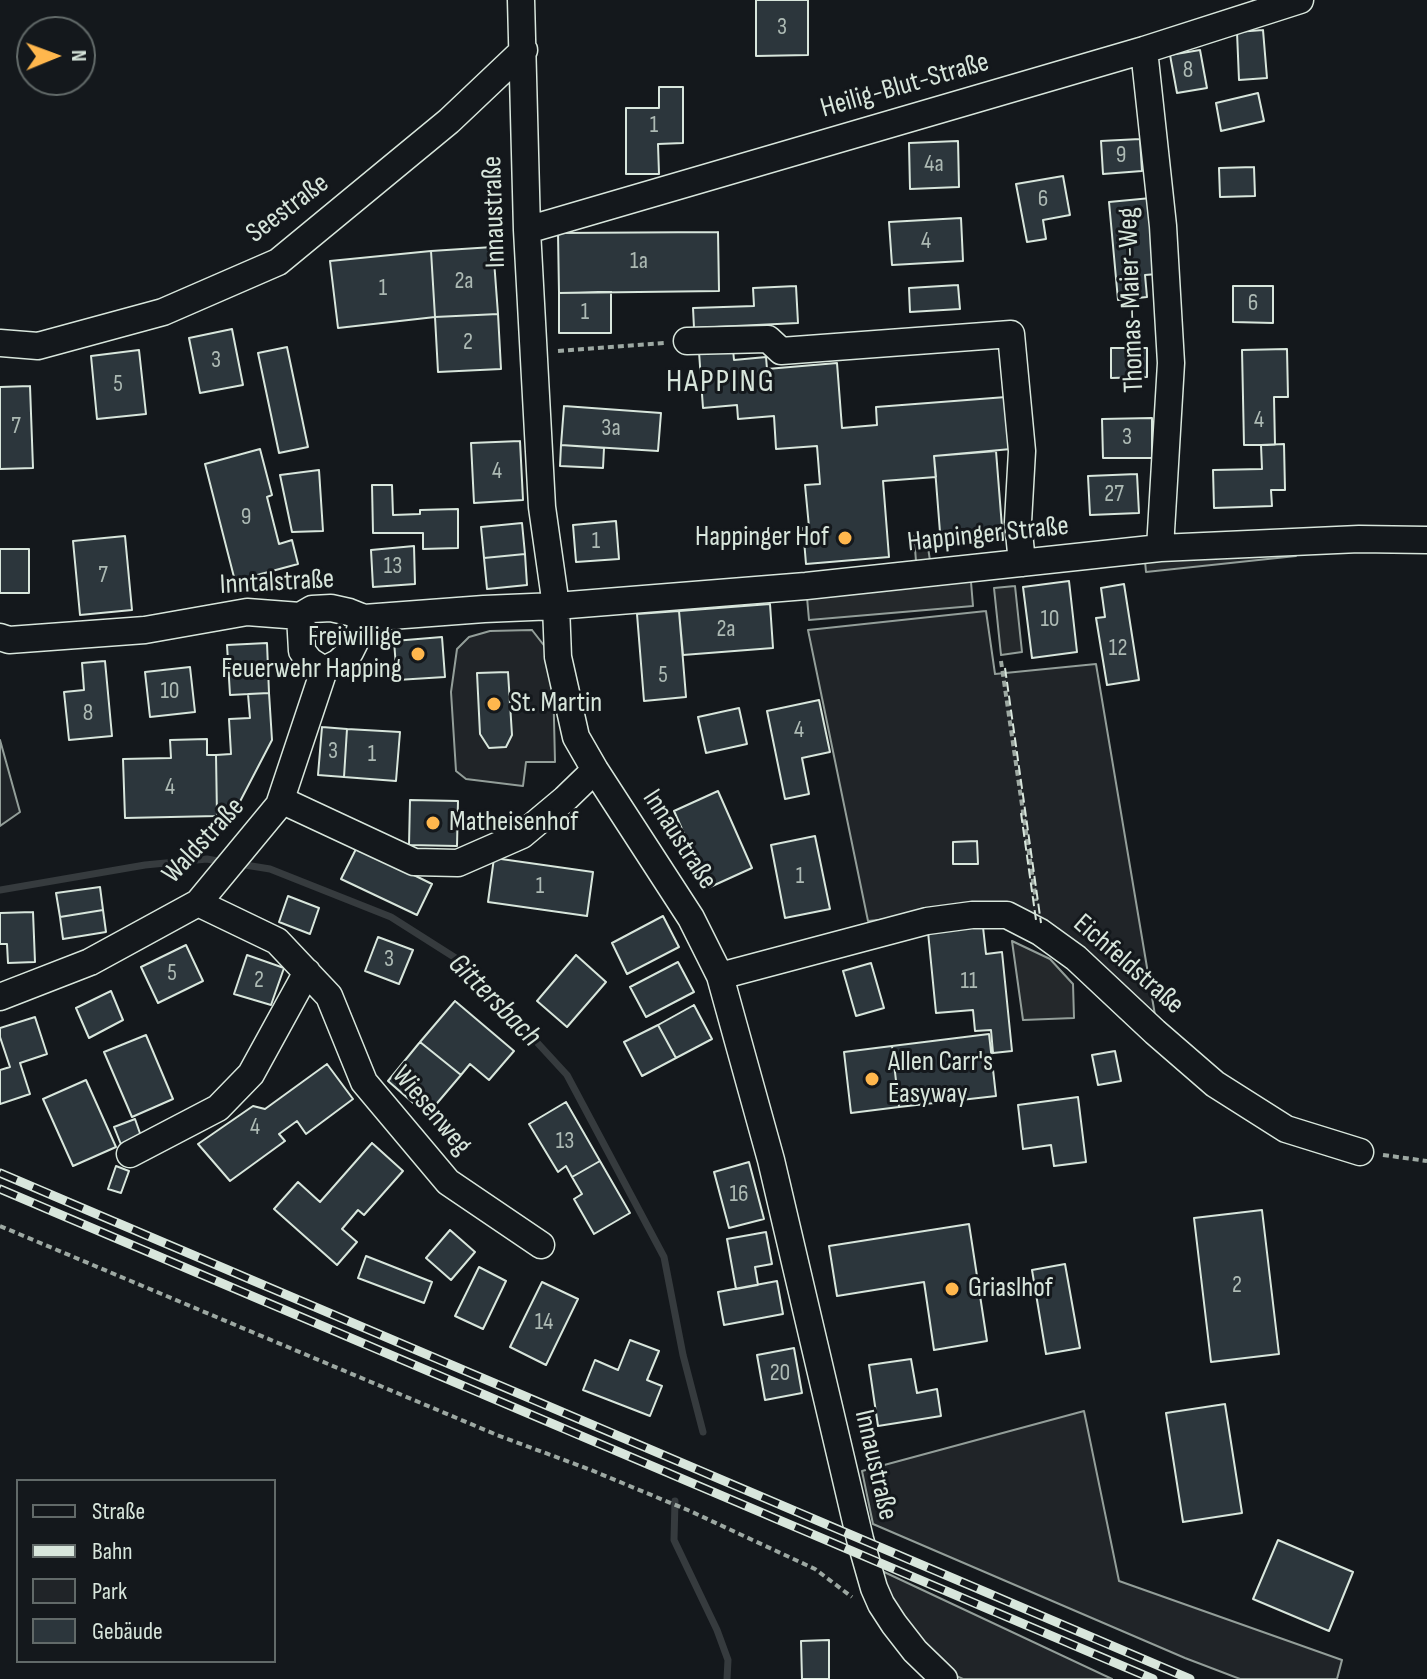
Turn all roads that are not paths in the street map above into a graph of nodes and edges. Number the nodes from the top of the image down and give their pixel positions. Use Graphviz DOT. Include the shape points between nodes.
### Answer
graph roads {
  1 [pos="521,0"];
  2 [pos="1300,0"];
  3 [pos="524,50"];
  4 [pos="1144,50"];
  5 [pos="527,230"];
  6 [pos="687,341"];
  7 [pos="0,343"];
  8 [pos="1427,540"];
  9 [pos="1160,548"];
  10 [pos="1022,563"];
  11 [pos="556,606"];
  12 [pos="300,616"];
  13 [pos="364,618"];
  14 [pos="0,637"];
  15 [pos="324,670"];
  16 [pos="595,770"];
  17 [pos="281,800"];
  18 [pos="198,903"];
  19 [pos="307,972"];
  20 [pos="720,976"];
  21 [pos="0,997"];
  22 [pos="1360,1152"];
  23 [pos="130,1154"];
  24 [pos="541,1245"];
  25 [pos="944,1679"];
  1 -- 3 [label="street, Innaustraße"];
  2 -- 4 [label="street, Heilig-Blut-Straße"];
  3 -- 5 [label="street, Innaustraße"];
  3 -- 7 [label="street, Seestraße" via="449,121 278,262 163,312 38,346"];
  4 -- 5 [label="street, Heilig-Blut-Straße"];
  4 -- 9 [label="street, Thomas-Maier-Weg" via="1171,363"];
  5 -- 11 [label="street, Innaustraße" via="542,507"];
  6 -- 10 [label="street" via="768,339 781,351 1011,334 1022,451"];
  8 -- 9 [label="street, Happinger Straße"];
  9 -- 10 [label="street, Happinger Straße"];
  10 -- 11 [label="street, Happinger Straße"];
  11 -- 13 [label="street, Inntalstraße"];
  11 -- 16 [label="street, Innaustraße" via="558,657 576,737"];
  12 -- 13 [label="street, Inntalstraße" via="331,608"];
  12 -- 14 [label="street, Inntalstraße" via="247,612 145,630"];
  12 -- 15 [label="street" via="302,651"];
  13 -- 15 [label="street" via="350,652"];
  15 -- 17 [label="street, Waldstraße"];
  16 -- 17 [label="street" via="522,835 458,863 414,862"];
  16 -- 20 [label="street, Innaustraße" via="691,918"];
  17 -- 18 [label="street, Waldstraße"];
  18 -- 19 [label="street, Wiesenweg" via="277,941"];
  18 -- 21 [label="street, Waldstraße" via="90,962"];
  19 -- 23 [label="street" via="251,1074 218,1108"];
  19 -- 24 [label="street, Wiesenweg" via="329,996 364,1082 448,1182"];
  20 -- 22 [label="street, Eichfeldstraße" via="927,921 1007,915 1076,958 1215,1084 1286,1129"];
  20 -- 25 [label="street, Innaustraße" via="771,1160 860,1539 881,1604 915,1651"];
}
